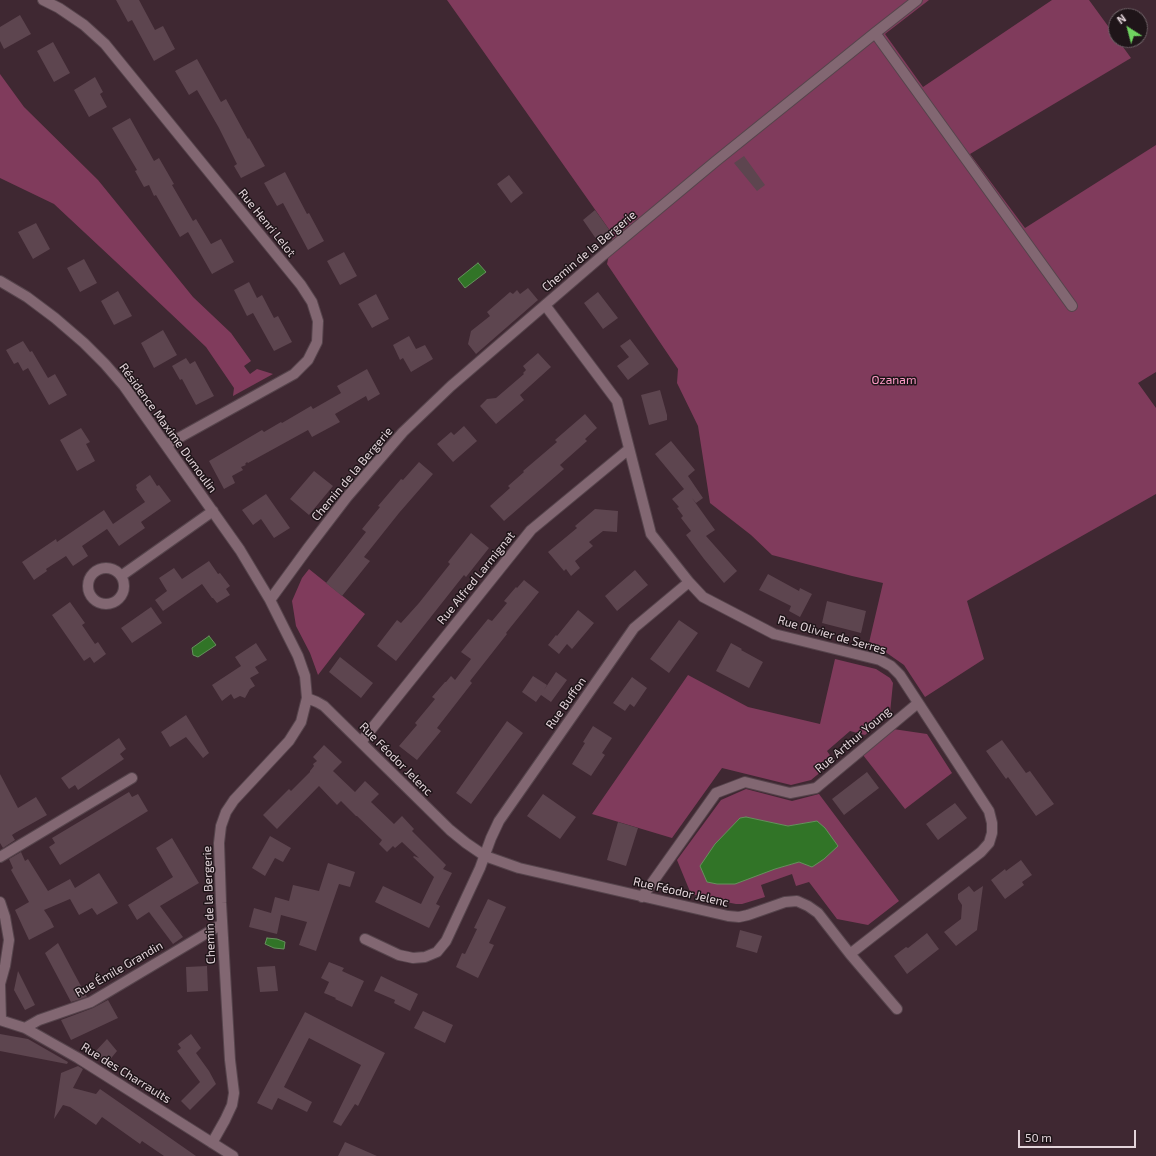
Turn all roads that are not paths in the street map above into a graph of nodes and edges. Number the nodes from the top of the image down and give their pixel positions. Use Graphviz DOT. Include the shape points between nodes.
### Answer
graph roads {
  1 [pos="43,0"];
  2 [pos="916,0"];
  3 [pos="875,33"];
  4 [pos="0,281"];
  5 [pos="545,305"];
  6 [pos="1072,306"];
  7 [pos="166,445"];
  8 [pos="629,449"];
  9 [pos="213,511"];
  10 [pos="121,576"];
  11 [pos="689,582"];
  12 [pos="270,600"];
  13 [pos="307,698"];
  14 [pos="918,702"];
  15 [pos="361,742"];
  16 [pos="132,778"];
  17 [pos="485,856"];
  18 [pos="0,857"];
  19 [pos="642,897"];
  20 [pos="0,902"];
  21 [pos="222,924"];
  22 [pos="365,939"];
  23 [pos="850,954"];
  24 [pos="0,984"];
  25 [pos="897,1009"];
  26 [pos="0,1020"];
  27 [pos="25,1028"];
  28 [pos="212,1143"];
  29 [pos="233,1156"];
  1 -- 7 [label="street, Rue Henri Lelot" via="84,25 105,44 301,285 312,302 318,321 316,342 308,360 294,374"];
  2 -- 3 [label="street, Chemin de la Bergerie"];
  3 -- 5 [label="street, Chemin de la Bergerie" via="716,161"];
  3 -- 6 [label="street"];
  4 -- 7 [label="street, Résidence Maxime Dumoulin" via="44,310 84,343 124,386"];
  5 -- 8 [label="street, Rue Olivier de Serres" via="617,401"];
  5 -- 12 [label="street, Chemin de la Bergerie" via="451,386 403,432 348,497"];
  7 -- 9 [label="street, Résidence Maxime Dumoulin"];
  8 -- 11 [label="street, Rue Olivier de Serres" via="651,534"];
  8 -- 15 [label="street, Rue Alfred Larmignat" via="531,530"];
  9 -- 10 [label="street"];
  9 -- 12 [label="street, Résidence Maxime Dumoulin"];
  11 -- 14 [label="street, Rue Olivier de Serres" via="703,597 774,634 880,660 900,675"];
  11 -- 17 [label="street, Rue Buffon" via="634,628 499,820"];
  12 -- 13 [label="street, Chemin de la Bergerie" via="298,656 305,676"];
  13 -- 15 [label="street, Rue Féodor Jelenc" via="324,706"];
  13 -- 21 [label="street, Chemin de la Bergerie" via="301,722 289,741 226,812 219,843"];
  14 -- 19 [label="street, Rue Arthur Young" via="816,788 790,793 745,782 716,793"];
  14 -- 23 [label="street, Rue Olivier de Serres" via="989,811 992,834 989,844 981,852"];
  15 -- 17 [label="street, Rue Féodor Jelenc" via="450,830"];
  16 -- 18 [label="street"];
  17 -- 19 [label="street, Rue Féodor Jelenc" via="519,868"];
  17 -- 22 [label="street" via="446,941 436,952 425,957 413,958 399,955"];
  19 -- 23 [label="street, Rue Féodor Jelenc" via="739,917 785,902 797,902 818,913"];
  20 -- 24 [label="street" via="9,940"];
  21 -- 27 [label="street, Rue Émile Grandin" via="91,1002 39,1020"];
  21 -- 28 [label="street, Chemin de la Bergerie" via="234,1093 232,1105"];
  23 -- 25 [label="street, Rue Féodor Jelenc"];
  24 -- 26 [label="street"];
  26 -- 27 [label="street, Rue des Charraults"];
  27 -- 28 [label="street, Rue des Charraults" via="78,1058"];
  28 -- 29 [label="street, Rue des Charraults"];
}
